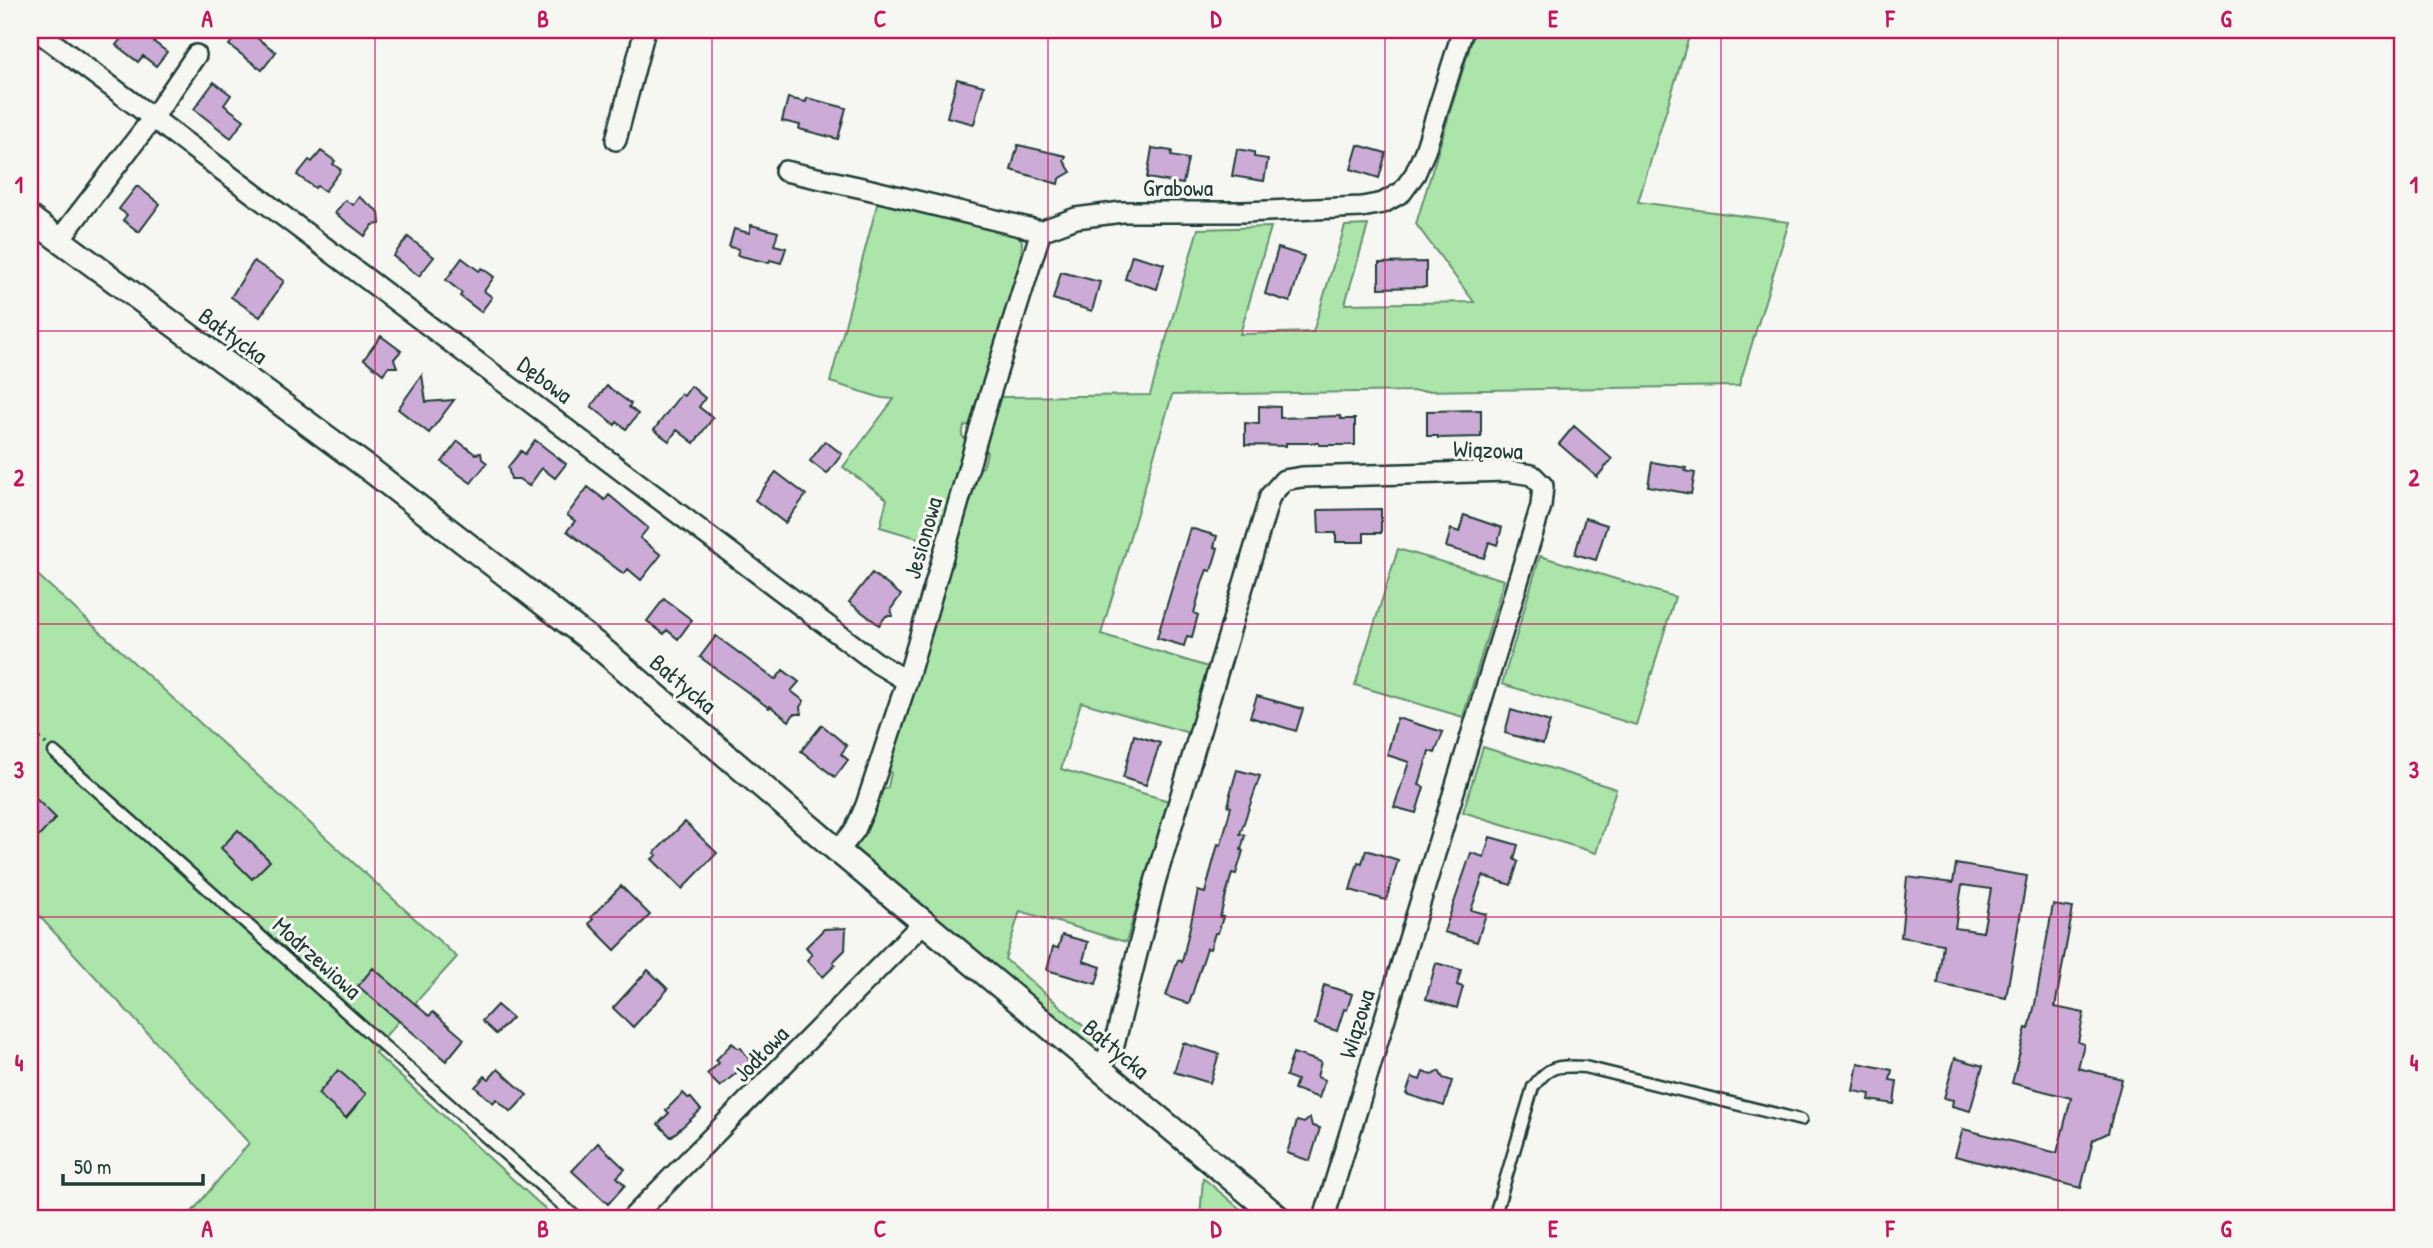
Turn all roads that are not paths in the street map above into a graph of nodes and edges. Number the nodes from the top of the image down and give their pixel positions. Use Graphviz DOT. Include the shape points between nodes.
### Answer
graph roads {
  1 [pos="36,30"];
  2 [pos="645,30"];
  3 [pos="1463,30"];
  4 [pos="196,55"];
  5 [pos="153,118"];
  6 [pos="616,140"];
  7 [pos="785,171"];
  8 [pos="30,218"];
  9 [pos="1041,231"];
  10 [pos="59,240"];
  11 [pos="907,681"];
  12 [pos="54,752"];
  13 [pos="838,851"];
  14 [pos="924,922"];
  15 [pos="1100,1070"];
  16 [pos="1801,1120"];
  17 [pos="577,1218"];
  18 [pos="632,1218"];
  19 [pos="1279,1218"];
  20 [pos="1324,1218"];
  21 [pos="1494,1218"];
  1 -- 5 [label="street, Dębowa"];
  2 -- 6 [label="street"];
  3 -- 9 [label="street, Grabowa" via="1415,174 1402,192 1383,203 1243,212 1122,212 1076,218"];
  4 -- 5 [label="street"];
  5 -- 10 [label="street"];
  5 -- 11 [label="street, Dębowa" via="877,663"];
  7 -- 9 [label="street"];
  8 -- 10 [label="street, Bałtycka"];
  9 -- 11 [label="street, Jesionowa"];
  10 -- 13 [label="street, Bałtycka" via="372,471 586,637"];
  11 -- 13 [label="street, Jesionowa" via="866,805 855,830"];
  12 -- 17 [label="lane, Modrzewiowa"];
  13 -- 14 [label="street, Bałtycka"];
  14 -- 15 [label="street, Bałtycka"];
  14 -- 18 [label="street, Jodłowa"];
  15 -- 19 [label="street, Bałtycka"];
  15 -- 20 [label="street, Wiązowa" via="1114,1045 1155,882 1269,496 1284,480 1302,477 1507,471 1532,475 1543,486 1541,506"];
  16 -- 21 [label="lane" via="1585,1067 1561,1066 1544,1073 1533,1087"];
}
